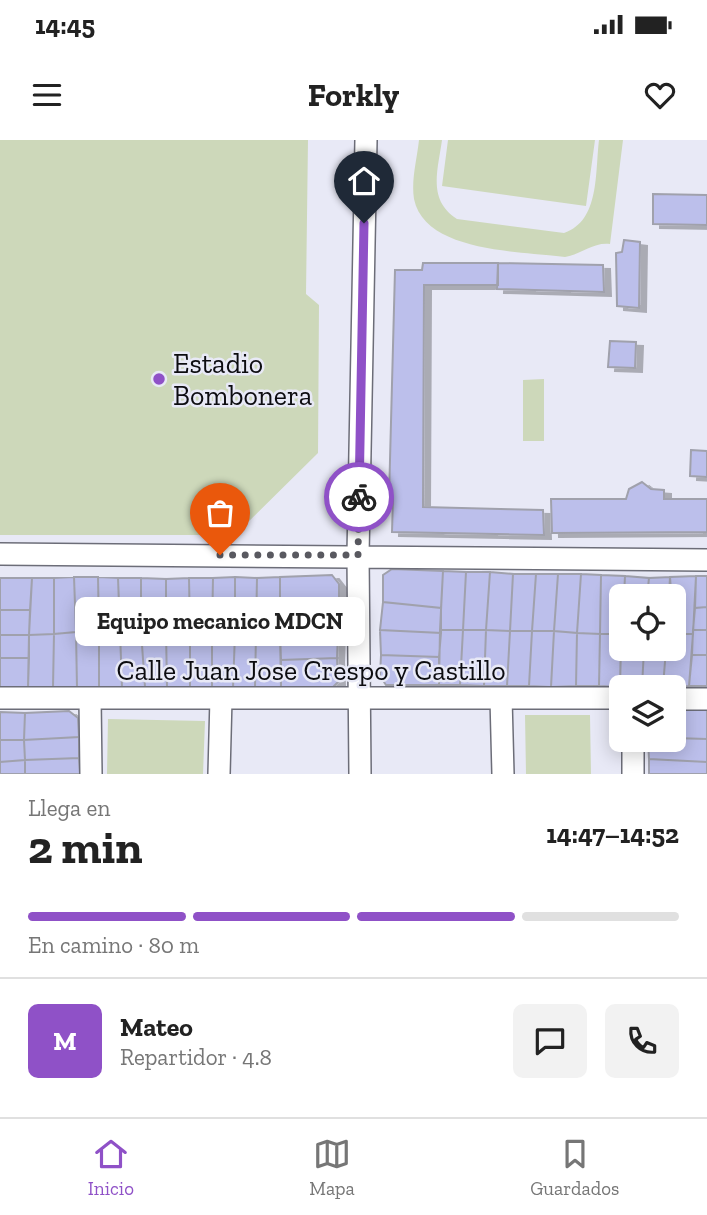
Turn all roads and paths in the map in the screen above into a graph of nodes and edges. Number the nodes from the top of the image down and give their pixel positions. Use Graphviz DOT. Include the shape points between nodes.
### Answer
graph roads {
  1 [pos="366,140"];
  2 [pos="0,554"];
  3 [pos="358,555"];
  4 [pos="707,560"];
  5 [pos="0,698"];
  6 [pos="90,698"];
  7 [pos="221,698"];
  8 [pos="360,698"];
  9 [pos="501,698"];
  10 [pos="609,698"];
  11 [pos="686,698"];
  12 [pos="707,699"];
  13 [pos="633,752"];
  14 [pos="91,774"];
  15 [pos="219,774"];
  16 [pos="360,774"];
  17 [pos="503,774"];
  18 [pos="633,774"];
  1 -- 3 [label="street"];
  2 -- 3 [label="street"];
  3 -- 4 [label="street"];
  3 -- 8 [label="street"];
  5 -- 6 [label="street, Calle Juan Jose Crespo y Castillo"];
  6 -- 7 [label="street, Calle Juan Jose Crespo y Castillo"];
  6 -- 14 [label="street"];
  7 -- 8 [label="street, Calle Juan Jose Crespo y Castillo"];
  7 -- 15 [label="street"];
  8 -- 9 [label="street, Calle Juan Jose Crespo y Castillo"];
  8 -- 16 [label="street"];
  9 -- 10 [label="street, Calle Juan Jose Crespo y Castillo"];
  9 -- 17 [label="street"];
  11 -- 12 [label="street"];
  13 -- 18 [label="street"];
}
